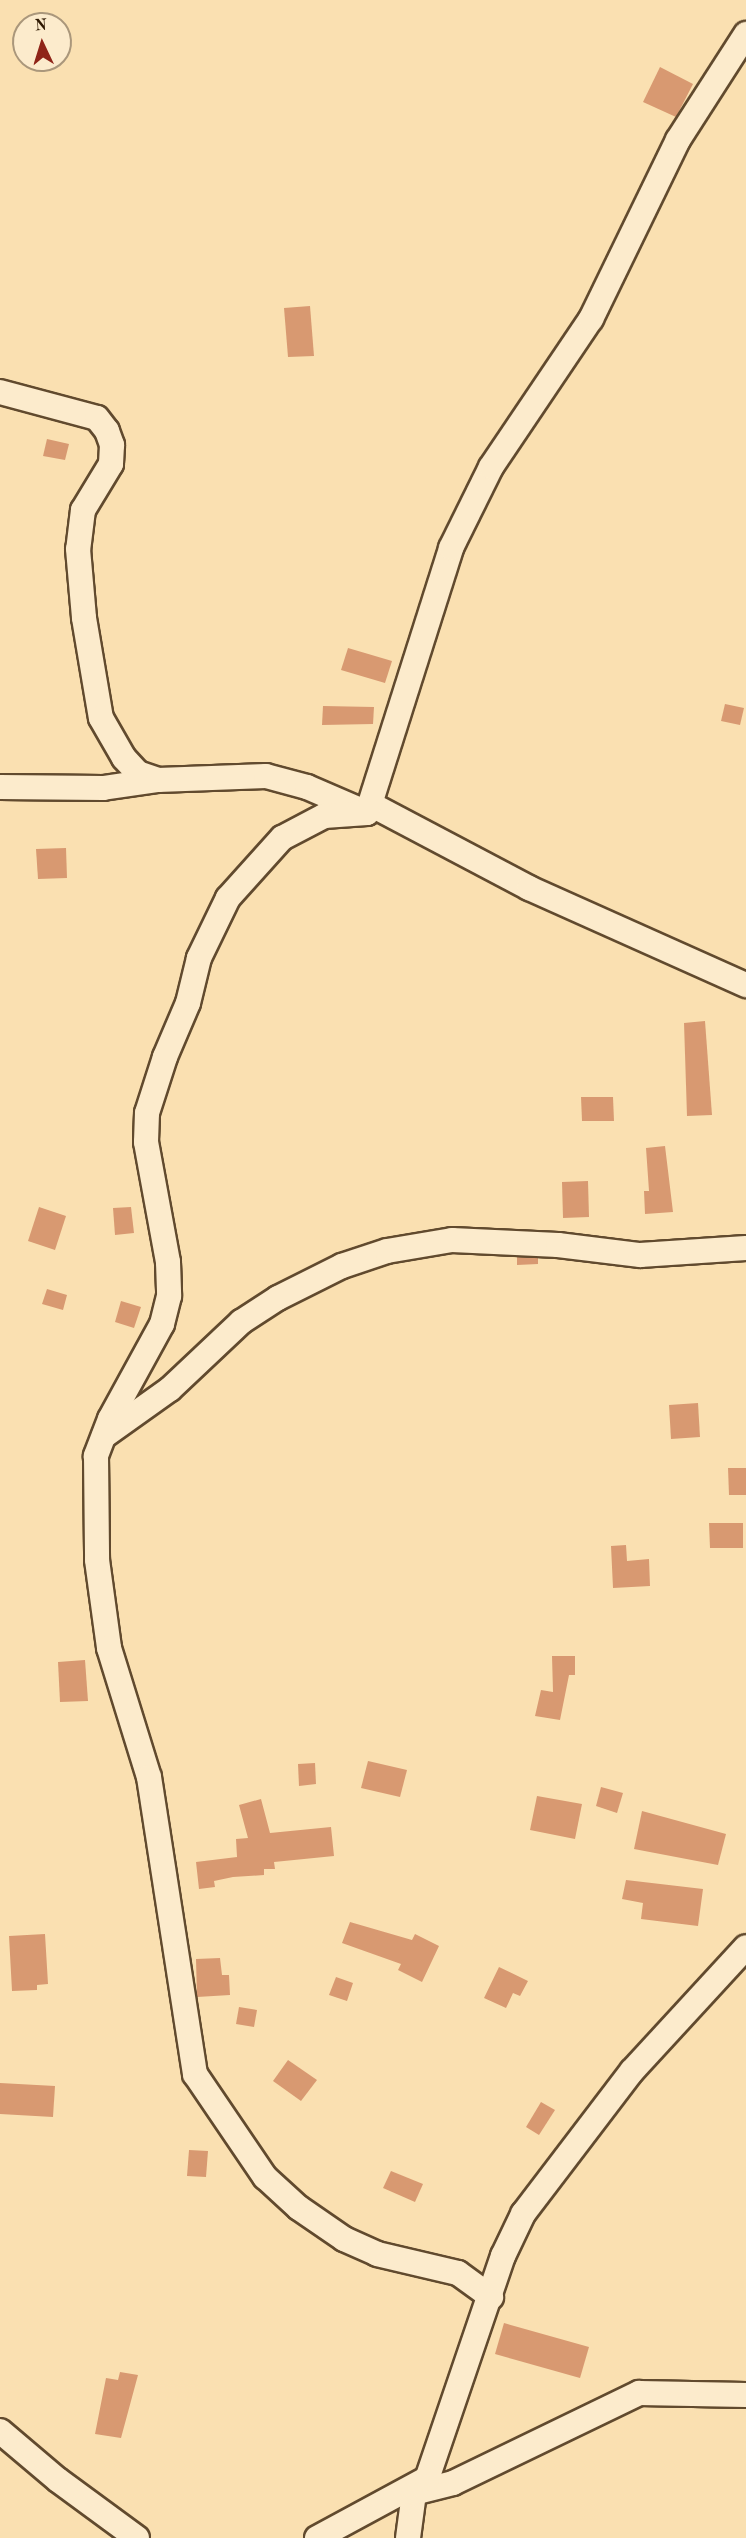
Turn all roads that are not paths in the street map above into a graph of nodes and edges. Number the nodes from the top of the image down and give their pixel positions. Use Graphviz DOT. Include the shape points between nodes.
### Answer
graph roads {
  1 [pos="746,34"];
  2 [pos="0,392"];
  3 [pos="158,780"];
  4 [pos="0,787"];
  5 [pos="369,809"];
  6 [pos="746,985"];
  7 [pos="746,1248"];
  8 [pos="102,1438"];
  9 [pos="746,1947"];
  10 [pos="491,2297"];
  11 [pos="746,2395"];
  12 [pos="0,2431"];
  13 [pos="420,2486"];
  14 [pos="137,2538"];
  15 [pos="317,2538"];
  16 [pos="408,2538"];
  1 -- 5 [label="street" via="678,140 591,319 491,467 451,548"];
  2 -- 3 [label="street" via="97,418 107,431 112,445 111,464 83,510 78,549 84,618 101,718 124,758 138,772"];
  3 -- 4 [label="street" via="103,788"];
  3 -- 5 [label="street" via="266,776"];
  5 -- 6 [label="street" via="530,888"];
  5 -- 8 [label="street" via="324,816 282,838 228,898 202,950 188,1003 147,1113 146,1142 168,1262 169,1296 162,1324"];
  7 -- 8 [label="street" via="640,1255 558,1245 452,1240 387,1251 342,1266 242,1322 170,1389"];
  8 -- 10 [label="street" via="96,1456 95,1503 103,1612 109,1648 149,1777 195,2074 265,2177 299,2208 344,2239 377,2254 458,2273"];
  9 -- 10 [label="street" via="632,2071 523,2214 503,2256"];
  10 -- 13 [label="street"];
  11 -- 13 [label="street" via="639,2393 453,2483"];
  12 -- 14 [label="street"];
  13 -- 15 [label="street"];
  13 -- 16 [label="street"];
}
